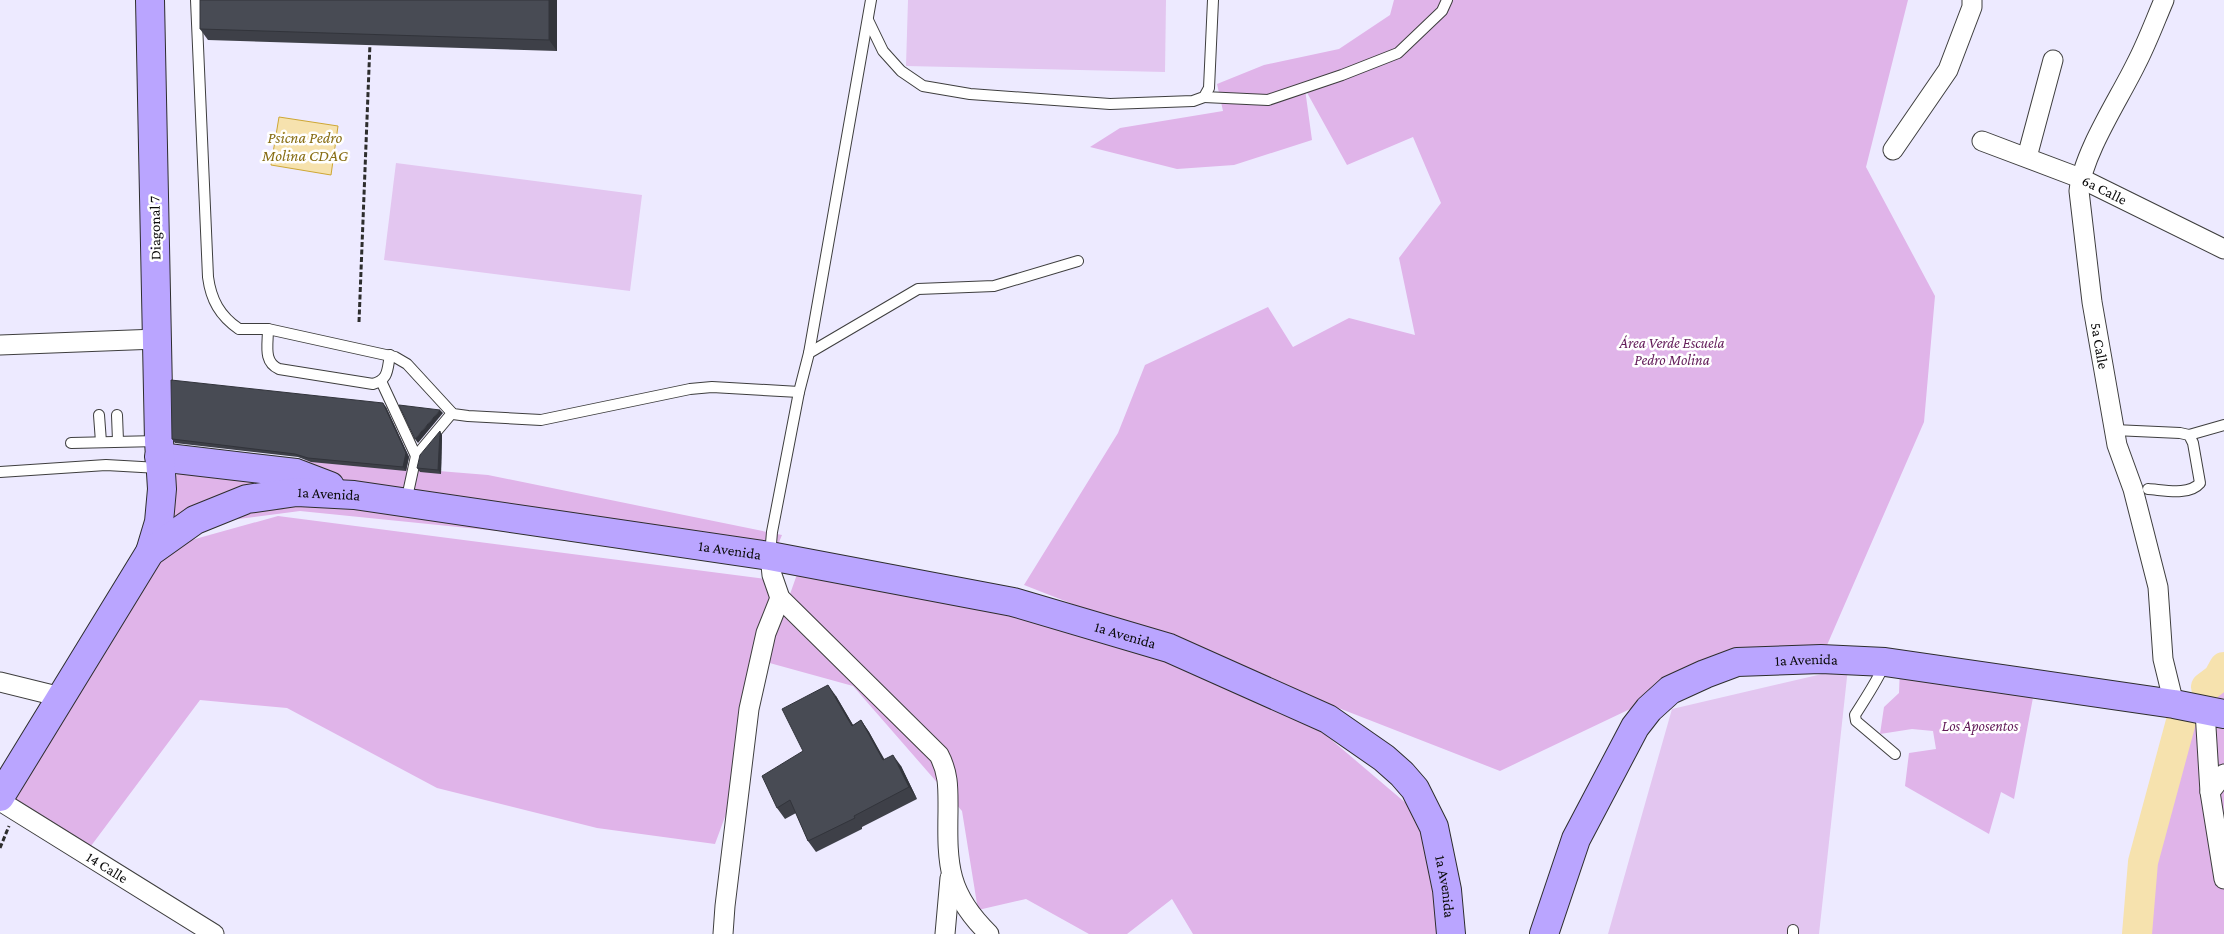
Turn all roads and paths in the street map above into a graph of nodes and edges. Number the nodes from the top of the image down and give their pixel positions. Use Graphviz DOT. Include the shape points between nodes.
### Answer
graph roads {
  1 [pos="150,0"];
  2 [pos="196,0"];
  3 [pos="871,0"];
  4 [pos="1213,0"];
  5 [pos="1447,0"];
  6 [pos="1972,0"];
  7 [pos="2164,0"];
  8 [pos="868,20"];
  9 [pos="371,39"];
  10 [pos="2053,60"];
  11 [pos="1204,97"];
  12 [pos="1982,141"];
  13 [pos="1893,150"];
  14 [pos="2027,158"];
  15 [pos="2080,178"];
  16 [pos="2224,249"];
  17 [pos="1078,261"];
  18 [pos="359,322"];
  19 [pos="268,329"];
  20 [pos="157,339"];
  21 [pos="0,345"];
  22 [pos="809,353"];
  23 [pos="390,355"];
  24 [pos="381,381"];
  25 [pos="799,392"];
  26 [pos="452,413"];
  27 [pos="99,415"];
  28 [pos="117,416"];
  29 [pos="2224,425"];
  30 [pos="2114,430"];
  31 [pos="2188,435"];
  32 [pos="101,442"];
  33 [pos="118,442"];
  34 [pos="71,443"];
  35 [pos="160,455"];
  36 [pos="416,456"];
  37 [pos="0,472"];
  38 [pos="2148,489"];
  39 [pos="354,495"];
  40 [pos="406,503"];
  41 [pos="150,552"];
  42 [pos="770,556"];
  43 [pos="780,598"];
  44 [pos="1885,662"];
  45 [pos="0,682"];
  46 [pos="61,697"];
  47 [pos="2174,704"];
  48 [pos="2217,713"];
  49 [pos="1895,754"];
  50 [pos="2224,774"];
  51 [pos="2210,792"];
  52 [pos="5,803"];
  53 [pos="0,848"];
  54 [pos="950,876"];
  55 [pos="2224,879"];
  56 [pos="214,934"];
  57 [pos="723,934"];
  58 [pos="945,934"];
  59 [pos="989,934"];
  60 [pos="1451,934"];
  61 [pos="1544,934"];
  1 -- 20 [label="main road, Diagonal 7"];
  2 -- 19 [label="lane" via="210,291 221,313 239,328"];
  3 -- 8 [label="lane"];
  4 -- 11 [label="lane" via="1209,88"];
  5 -- 11 [label="lane" via="1442,11 1398,53 1268,100"];
  6 -- 13 [label="street" via="1948,70"];
  7 -- 15 [label="street, 5a Calle"];
  8 -- 11 [label="lane" via="883,51 901,72 923,86 970,94 1110,104 1193,101"];
  8 -- 22 [label="lane"];
  9 -- 18 [label="path"];
  10 -- 14 [label="street"];
  12 -- 14 [label="street, 6a Calle"];
  14 -- 15 [label="street, 6a Calle"];
  15 -- 16 [label="street, 6a Calle"];
  15 -- 30 [label="street, 5a Calle" via="2092,302"];
  17 -- 22 [label="lane" via="994,286 918,289"];
  19 -- 23 [label="lane"];
  19 -- 24 [label="lane" via="268,360 272,366 372,384"];
  20 -- 21 [label="street"];
  20 -- 35 [label="main road, Diagonal 7"];
  22 -- 25 [label="lane"];
  23 -- 24 [label="lane"];
  23 -- 26 [label="lane" via="407,364"];
  24 -- 36 [label="lane"];
  25 -- 26 [label="lane" via="712,387 690,389 541,420"];
  25 -- 42 [label="lane"];
  26 -- 36 [label="lane"];
  27 -- 32 [label="lane"];
  28 -- 33 [label="lane"];
  29 -- 31 [label="lane"];
  30 -- 31 [label="lane"];
  30 -- 47 [label="street, 5a Calle" via="2158,587 2163,659"];
  31 -- 38 [label="lane" via="2193,443 2200,483 2188,491"];
  32 -- 33 [label="lane"];
  32 -- 34 [label="lane"];
  33 -- 35 [label="lane"];
  35 -- 37 [label="lane" via="106,465"];
  35 -- 39 [label="main road" via="296,473"];
  35 -- 41 [label="main road, Diagonal 7" via="159,522"];
  36 -- 40 [label="lane"];
  39 -- 40 [label="main road, 1a Avenida"];
  39 -- 41 [label="main road, 1a Avenida" via="297,492 247,499 195,520"];
  40 -- 42 [label="main road, 1a Avenida"];
  41 -- 46 [label="main road, 1a Avenida"];
  42 -- 43 [label="street"];
  42 -- 60 [label="main road, 1a Avenida" via="1013,602 1169,648 1328,719 1384,758 1415,789 1434,827 1447,890"];
  43 -- 54 [label="street" via="938,755 946,770"];
  43 -- 57 [label="street" via="766,632 750,709"];
  44 -- 47 [label="main road, 1a Avenida"];
  44 -- 49 [label="lane" via="1879,678 1855,715 1856,721"];
  44 -- 61 [label="main road, 1a Avenida" via="1821,659 1737,662 1670,690 1635,727 1576,839"];
  45 -- 46 [label="street"];
  46 -- 52 [label="main road, 1a Avenida"];
  47 -- 48 [label="main road, 1a Avenida"];
  48 -- 51 [label="street"];
  50 -- 51 [label="street"];
  51 -- 55 [label="street"];
  52 -- 53 [label="path"];
  52 -- 56 [label="street, 14 Calle"];
  54 -- 58 [label="street"];
  54 -- 59 [label="street" via="963,905"];
}
